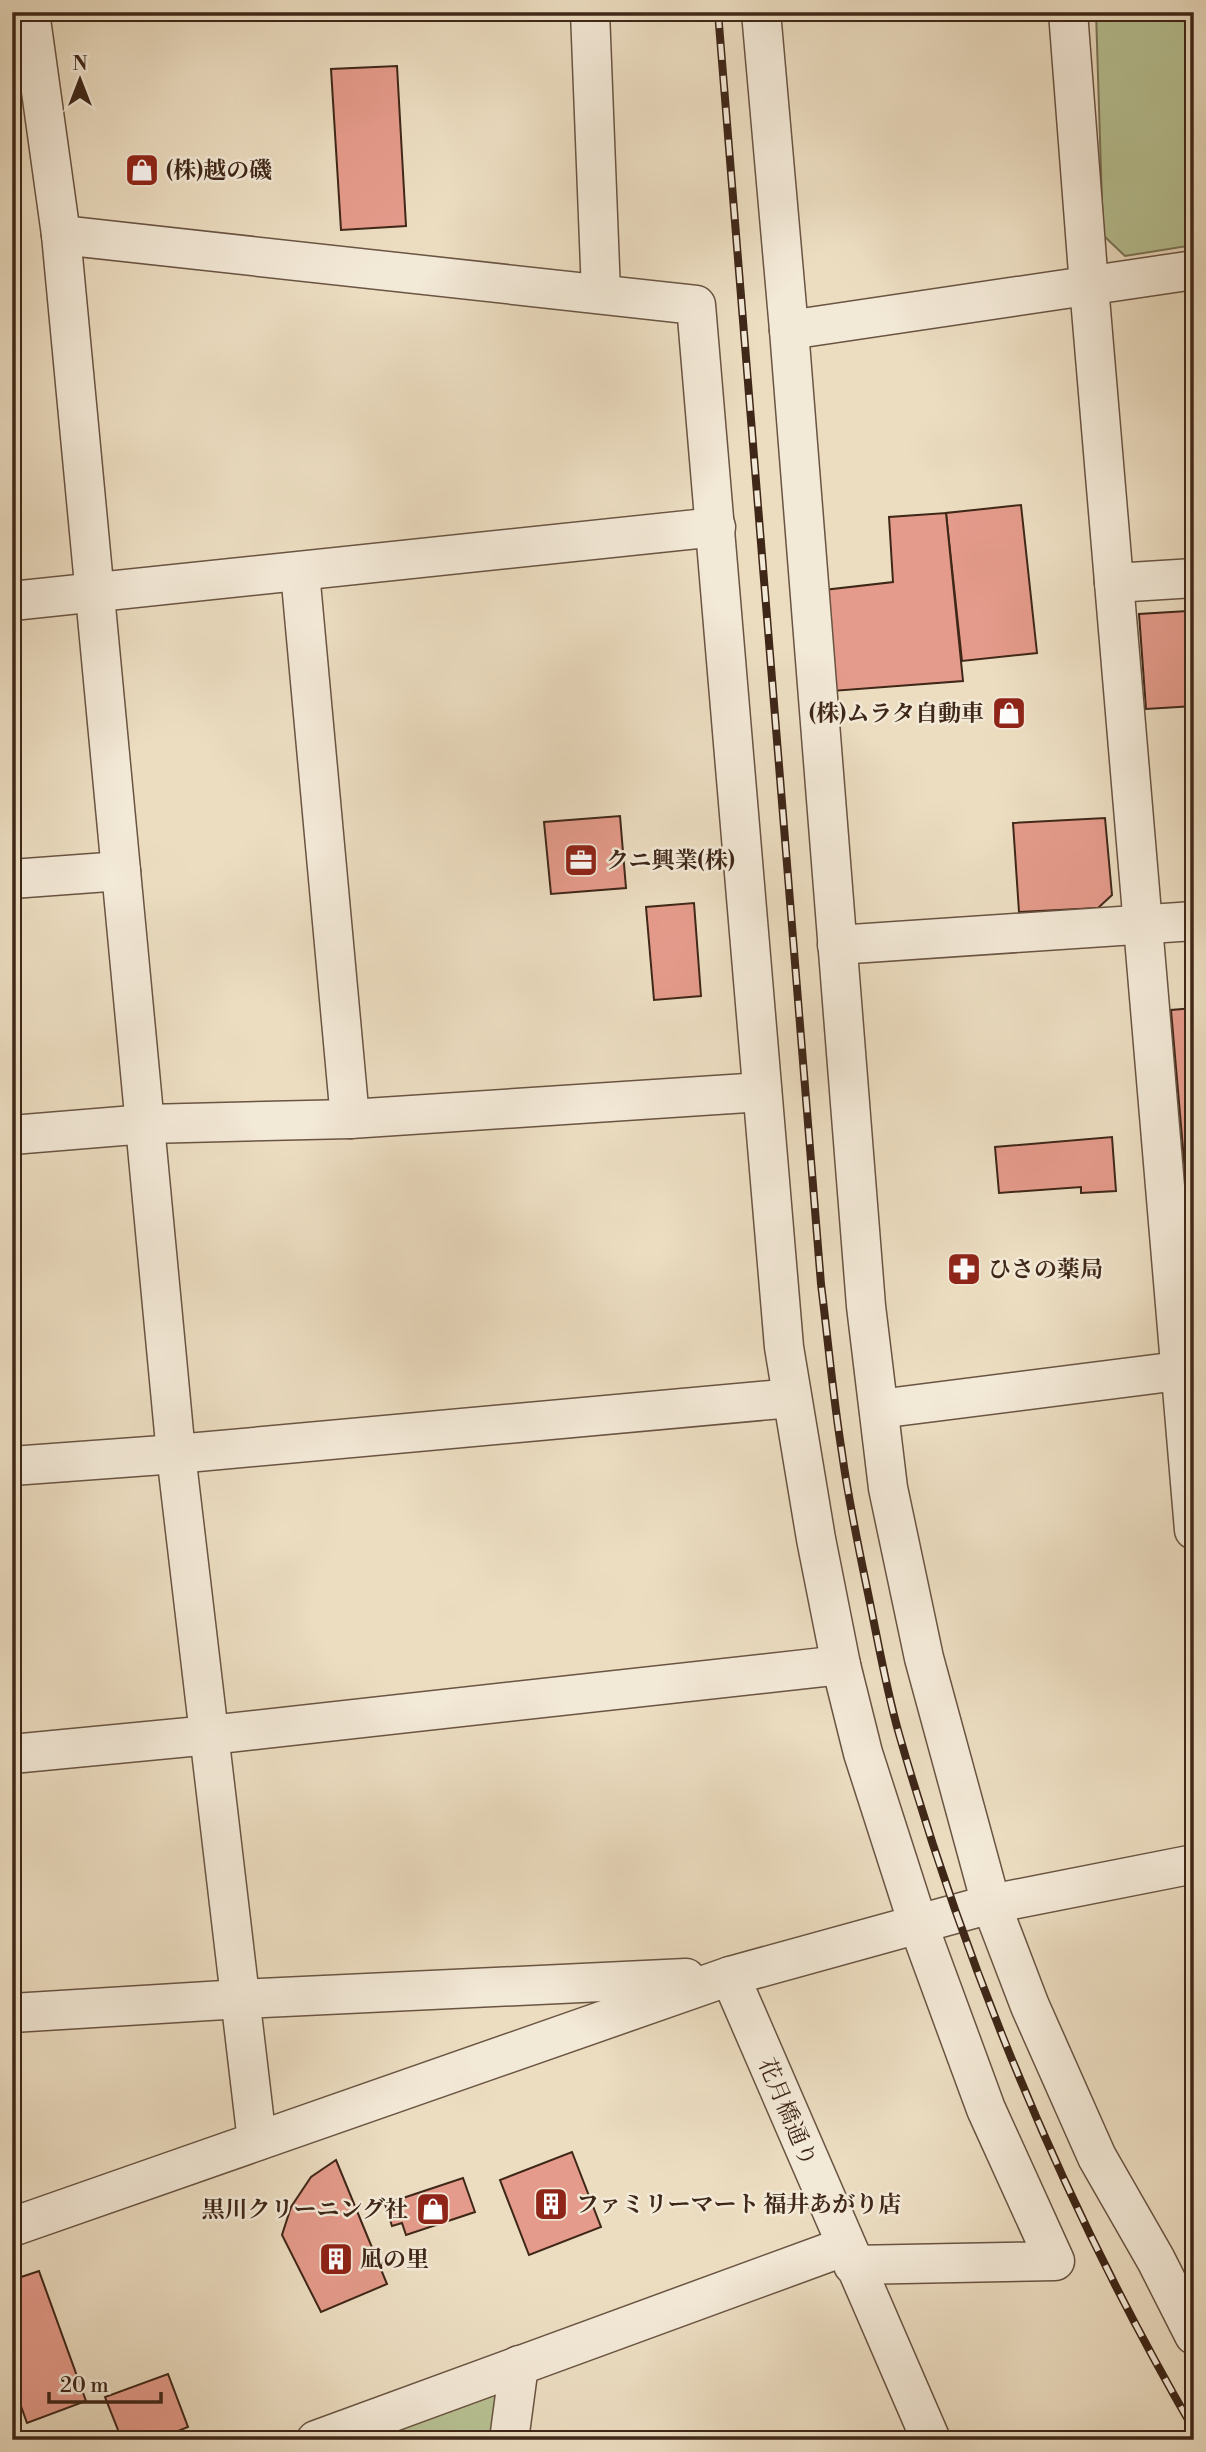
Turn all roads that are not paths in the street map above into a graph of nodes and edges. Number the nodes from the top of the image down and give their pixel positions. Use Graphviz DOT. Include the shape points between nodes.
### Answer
graph roads {
  1 [pos="590,12"];
  2 [pos="761,12"];
  3 [pos="1068,12"];
  4 [pos="25,27"];
  5 [pos="61,235"];
  6 [pos="1194,270"];
  7 [pos="1088,286"];
  8 [pos="601,293"];
  9 [pos="789,330"];
  10 [pos="716,527"];
  11 [pos="300,572"];
  12 [pos="1194,578"];
  13 [pos="1114,583"];
  14 [pos="95,592"];
  15 [pos="12,601"];
  16 [pos="121,871"];
  17 [pos="12,879"];
  18 [pos="1194,921"];
  19 [pos="1142,923"];
  20 [pos="837,945"];
  21 [pos="762,1092"];
  22 [pos="350,1119"];
  23 [pos="146,1124"];
  24 [pos="12,1135"];
  25 [pos="1187,1369"];
  26 [pos="792,1398"];
  27 [pos="879,1409"];
  28 [pos="176,1454"];
  29 [pos="12,1466"];
  30 [pos="1194,1530"];
  31 [pos="841,1665"];
  32 [pos="211,1735"];
  33 [pos="12,1754"];
  34 [pos="1194,1864"];
  35 [pos="991,1904"];
  36 [pos="918,1924"];
  37 [pos="730,1976"];
  38 [pos="241,1999"];
  39 [pos="12,2013"];
  40 [pos="257,2141"];
  41 [pos="12,2227"];
  42 [pos="850,2256"];
  43 [pos="1156,2260"];
  44 [pos="1194,2263"];
  45 [pos="1194,2334"];
  46 [pos="519,2365"];
  47 [pos="316,2440"];
  48 [pos="509,2440"];
  49 [pos="931,2440"];
  1 -- 8 [label="street"];
  2 -- 9 [label="street"];
  3 -- 7 [label="street"];
  4 -- 5 [label="street"];
  5 -- 8 [label="street"];
  5 -- 14 [label="street"];
  6 -- 7 [label="street"];
  7 -- 9 [label="street"];
  7 -- 13 [label="street"];
  8 -- 10 [label="street" via="696,305"];
  9 -- 20 [label="street"];
  10 -- 11 [label="street"];
  10 -- 21 [label="street"];
  11 -- 14 [label="street"];
  11 -- 22 [label="street"];
  12 -- 13 [label="street"];
  13 -- 19 [label="street"];
  14 -- 15 [label="street"];
  14 -- 16 [label="street"];
  16 -- 17 [label="street"];
  16 -- 23 [label="street"];
  18 -- 19 [label="street"];
  19 -- 20 [label="street"];
  19 -- 25 [label="street"];
  20 -- 27 [label="street" via="866,1306"];
  21 -- 22 [label="street"];
  21 -- 26 [label="street"];
  22 -- 23 [label="street"];
  23 -- 24 [label="street"];
  23 -- 28 [label="street"];
  25 -- 27 [label="street"];
  25 -- 30 [label="street"];
  26 -- 28 [label="street"];
  26 -- 31 [label="street"];
  27 -- 35 [label="street" via="888,1488 924,1658"];
  28 -- 29 [label="street"];
  28 -- 32 [label="street"];
  31 -- 32 [label="street"];
  31 -- 36 [label="street" via="863,1753"];
  32 -- 33 [label="street"];
  32 -- 38 [label="street"];
  34 -- 35 [label="street"];
  35 -- 36 [label="street"];
  35 -- 43 [label="street" via="1097,2157"];
  36 -- 37 [label="street"];
  36 -- 42 [label="street" via="986,2109 1055,2261"];
  37 -- 38 [label="street"];
  37 -- 40 [label="street"];
  37 -- 42 [label="street, 花月橋通り"];
  38 -- 39 [label="street"];
  38 -- 40 [label="street"];
  40 -- 41 [label="street"];
  42 -- 46 [label="street"];
  42 -- 49 [label="street, 花月橋通り"];
  43 -- 44 [label="street"];
  43 -- 45 [label="street"];
  46 -- 47 [label="street"];
  46 -- 48 [label="street"];
}
